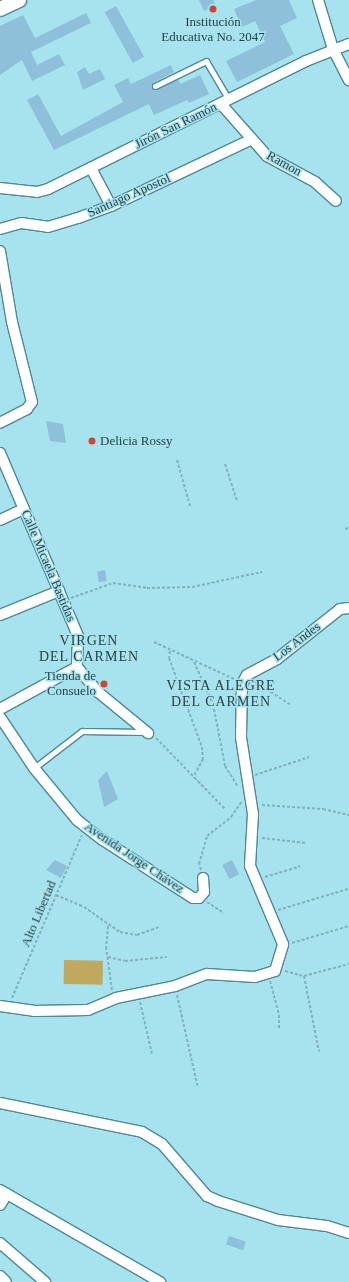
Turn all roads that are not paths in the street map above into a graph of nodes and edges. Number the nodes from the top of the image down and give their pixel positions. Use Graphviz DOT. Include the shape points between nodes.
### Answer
graph roads {
  1 [pos="19,0"];
  2 [pos="318,0"];
  3 [pos="0,9"];
  4 [pos="349,44"];
  5 [pos="333,49"];
  6 [pos="349,80"];
  7 [pos="155,86"];
  8 [pos="225,102"];
  9 [pos="250,140"];
  10 [pos="91,168"];
  11 [pos="0,188"];
  12 [pos="336,201"];
  13 [pos="111,206"];
  14 [pos="2,227"];
  15 [pos="0,251"];
  16 [pos="0,423"];
  17 [pos="0,453"];
  18 [pos="24,510"];
  19 [pos="0,520"];
  20 [pos="59,591"];
  21 [pos="349,608"];
  22 [pos="0,616"];
  23 [pos="77,667"];
  24 [pos="0,709"];
  25 [pos="0,717"];
  26 [pos="148,732"];
  27 [pos="34,768"];
  28 [pos="203,878"];
  29 [pos="4,1007"];
  30 [pos="0,1103"];
  31 [pos="3,1192"];
  32 [pos="0,1205"];
  33 [pos="349,1233"];
  34 [pos="0,1243"];
  35 [pos="0,1276"];
  36 [pos="6,1282"];
  37 [pos="45,1282"];
  38 [pos="160,1282"];
  1 -- 3 [label="street"];
  2 -- 5 [label="street"];
  4 -- 5 [label="street, Jirón San Ramón"];
  5 -- 6 [label="street"];
  5 -- 8 [label="street, Jirón San Ramón"];
  7 -- 8 [label="lane" via="206,61"];
  8 -- 9 [label="street, Ramon"];
  8 -- 10 [label="street, Jirón San Ramón"];
  9 -- 12 [label="street, Ramon" via="267,156 315,182"];
  9 -- 13 [label="street, Santiago Apostol"];
  10 -- 11 [label="street, Jirón San Ramón" via="37,192"];
  10 -- 13 [label="street"];
  13 -- 14 [label="street, Santiago Apostol" via="48,227 21,223"];
  15 -- 16 [label="street" via="12,322 32,402 28,409"];
  17 -- 18 [label="street, Calle Micaela Bastidas"];
  18 -- 19 [label="street"];
  18 -- 20 [label="street, Calle Micaela Bastidas"];
  20 -- 22 [label="street"];
  20 -- 23 [label="street, Calle Micaela Bastidas" via="78,636"];
  21 -- 29 [label="street, Los Andes" via="340,609 278,659 244,680 241,737 252,804 250,866 283,944 275,971 255,977 206,974 175,986 116,998 88,1010 34,1011"];
  23 -- 24 [label="street"];
  23 -- 26 [label="street" via="98,692"];
  25 -- 27 [label="street, Avenida Jorge Chávez"];
  26 -- 27 [label="lane" via="82,732"];
  27 -- 28 [label="street, Avenida Jorge Chávez" via="86,826 193,898 199,898 204,892"];
  30 -- 33 [label="street" via="142,1132 162,1144 206,1196 278,1220 327,1226"];
  31 -- 32 [label="street"];
  31 -- 38 [label="street"];
  34 -- 37 [label="street"];
  35 -- 36 [label="street"];
}
